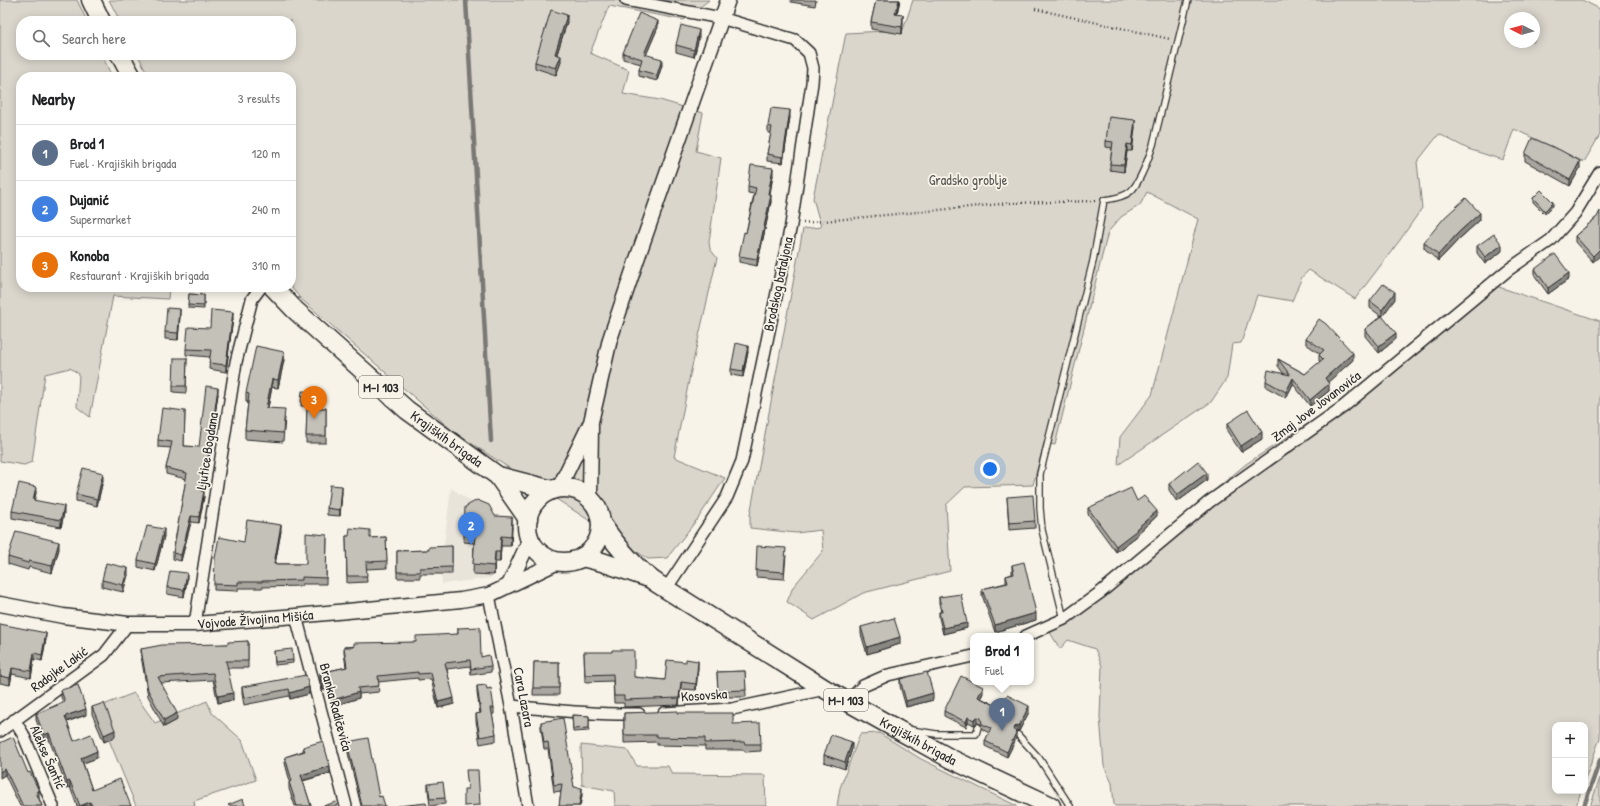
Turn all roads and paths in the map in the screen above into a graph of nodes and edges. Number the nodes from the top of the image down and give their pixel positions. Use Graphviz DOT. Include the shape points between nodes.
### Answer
graph roads {
  1 [pos="91,0"];
  2 [pos="626,0"];
  3 [pos="728,0"];
  4 [pos="1188,0"];
  5 [pos="1035,9"];
  6 [pos="99,16"];
  7 [pos="721,18"];
  8 [pos="1174,40"];
  9 [pos="123,60"];
  10 [pos="129,72"];
  11 [pos="1600,172"];
  12 [pos="1104,200"];
  13 [pos="790,225"];
  14 [pos="257,292"];
  15 [pos="278,292"];
  16 [pos="591,422"];
  17 [pos="498,476"];
  18 [pos="556,489"];
  19 [pos="590,499"];
  20 [pos="528,519"];
  21 [pos="601,523"];
  22 [pos="530,539"];
  23 [pos="582,557"];
  24 [pos="558,562"];
  25 [pos="648,578"];
  26 [pos="510,585"];
  27 [pos="666,589"];
  28 [pos="489,595"];
  29 [pos="0,604"];
  30 [pos="296,616"];
  31 [pos="1064,620"];
  32 [pos="128,624"];
  33 [pos="195,624"];
  34 [pos="1033,633"];
  35 [pos="970,657"];
  36 [pos="825,688"];
  37 [pos="848,701"];
  38 [pos="511,706"];
  39 [pos="14,720"];
  40 [pos="893,727"];
  41 [pos="978,728"];
  42 [pos="0,731"];
  43 [pos="1018,735"];
  44 [pos="53,806"];
  45 [pos="346,806"];
  46 [pos="528,806"];
  47 [pos="1051,806"];
  48 [pos="1070,806"];
  1 -- 6 [label="main road"];
  2 -- 7 [label="street, Brodskog bataljona"];
  3 -- 7 [label="street"];
  4 -- 12 [label="lane" via="1146,165 1131,191 1116,199"];
  5 -- 8 [label="path"];
  7 -- 13 [label="street, Brodskog bataljona" via="795,40 809,53 813,68 812,83"];
  7 -- 16 [label="street" via="610,339"];
  9 -- 10 [label="main road"];
  11 -- 31 [label="street, Zmaj Jove Jovanovića" via="1575,213 1551,240 1508,270 1343,407 1209,502"];
  12 -- 13 [label="path" via="1011,203"];
  12 -- 31 [label="lane" via="1093,261 1040,474 1042,530"];
  13 -- 27 [label="street, Brodskog bataljona" via="742,461 727,497"];
  14 -- 33 [label="street, Ljutice Bogdana" via="252,299 236,362"];
  15 -- 17 [label="main road, Krajiških brigada / M-I 103" via="406,410"];
  16 -- 18 [label="street"];
  16 -- 19 [label="street"];
  17 -- 18 [label="main road, Krajiških brigada / M-I 103"];
  17 -- 20 [label="main road, Krajiških brigada / M-I 103"];
  18 -- 19 [label="main road, M-I 103" via="581,492"];
  18 -- 20 [label="main road, M-I 103" via="536,501"];
  19 -- 21 [label="main road, M-I 103" via="600,514"];
  20 -- 22 [label="main road, M-I 103"];
  21 -- 23 [label="main road" via="599,537 593,549"];
  21 -- 25 [label="main road, Krajiških brigada / M-I 103" via="614,542"];
  22 -- 24 [label="main road" via="543,555"];
  22 -- 26 [label="street"];
  23 -- 24 [label="main road, M-I 103"];
  23 -- 25 [label="main road, Krajiških brigada / M-I 103"];
  24 -- 26 [label="street, Vojvode Živojina Mišića"];
  25 -- 27 [label="main road, Krajiških brigada / M-I 103"];
  26 -- 28 [label="street, Vojvode Živojina Mišića"];
  27 -- 36 [label="main road, Krajiških brigada / M-I 103"];
  28 -- 30 [label="street, Vojvode Živojina Mišića"];
  28 -- 38 [label="street, Cara Lazara"];
  29 -- 32 [label="street, Vojvode Živojina Mišića" via="63,616"];
  30 -- 33 [label="street, Vojvode Živojina Mišića"];
  30 -- 45 [label="street, Branka Radičevića"];
  31 -- 34 [label="street, Zmaj Jove Jovanovića"];
  32 -- 33 [label="street, Vojvode Živojina Mišića"];
  32 -- 39 [label="street, Radojke Lakić" via="104,655"];
  35 -- 37 [label="street" via="888,675 863,686"];
  36 -- 37 [label="main road, Krajiških brigada / M-I 103"];
  36 -- 38 [label="street, Kosovska" via="732,709 680,712 616,714"];
  37 -- 40 [label="main road, Krajiških brigada / M-I 103"];
  38 -- 46 [label="street, Cara Lazara"];
  39 -- 42 [label="street, Radojke Lakić"];
  39 -- 44 [label="street, Alekse Šantić" via="23,734"];
  40 -- 41 [label="lane" via="952,735 976,734"];
  40 -- 47 [label="main road, Krajiških brigada / M-I 103" via="951,759"];
  43 -- 48 [label="lane" via="1039,758"];
}
